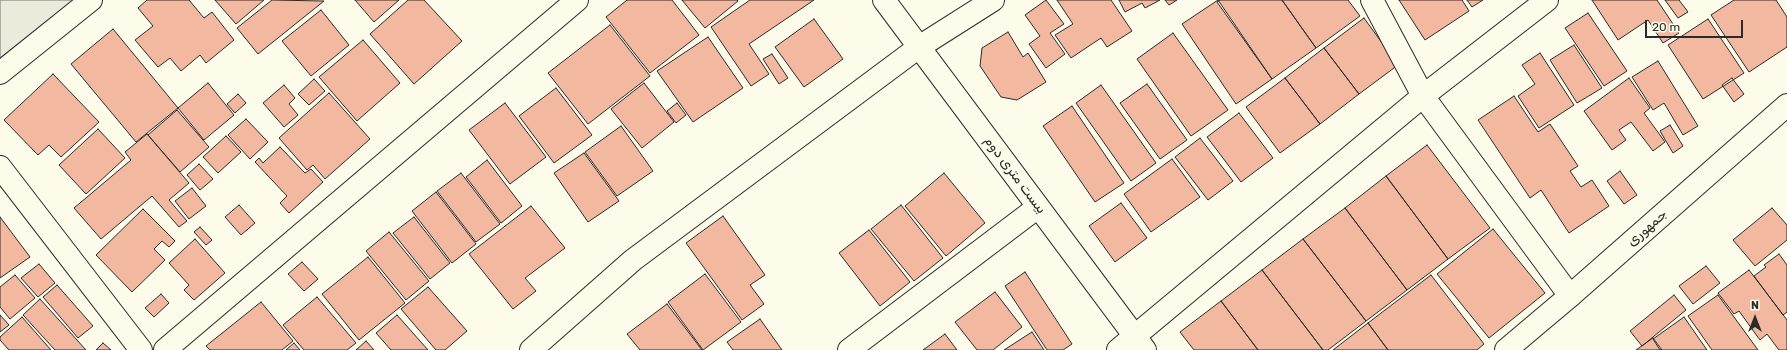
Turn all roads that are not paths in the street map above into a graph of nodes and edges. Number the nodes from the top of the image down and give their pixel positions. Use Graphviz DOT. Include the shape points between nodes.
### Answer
graph roads {
  1 [pos="91,0"];
  2 [pos="577,0"];
  3 [pos="884,0"];
  4 [pos="993,0"];
  5 [pos="1372,0"];
  6 [pos="1546,0"];
  7 [pos="920,47"];
  8 [pos="0,73"];
  9 [pos="1423,96"];
  10 [pos="1787,105"];
  11 [pos="0,167"];
  12 [pos="1038,207"];
  13 [pos="1570,296"];
  14 [pos="1140,343"];
  15 [pos="178,346"];
  16 [pos="141,350"];
  17 [pos="531,350"];
  18 [pos="849,350"];
  19 [pos="1118,350"];
  20 [pos="1506,350"];
  1 -- 8 [label="street"];
  2 -- 15 [label="street"];
  3 -- 7 [label="street, بیست متری دوم"];
  4 -- 7 [label="street"];
  5 -- 9 [label="street"];
  6 -- 9 [label="street"];
  7 -- 12 [label="street, بیست متری دوم"];
  7 -- 17 [label="street" via="634,260"];
  9 -- 13 [label="street"];
  9 -- 14 [label="street"];
  10 -- 13 [label="street, جمهوری"];
  11 -- 16 [label="street"];
  12 -- 14 [label="street, بیست متری دوم"];
  12 -- 18 [label="street"];
  13 -- 20 [label="street, جمهوری"];
  14 -- 19 [label="street"];
}
